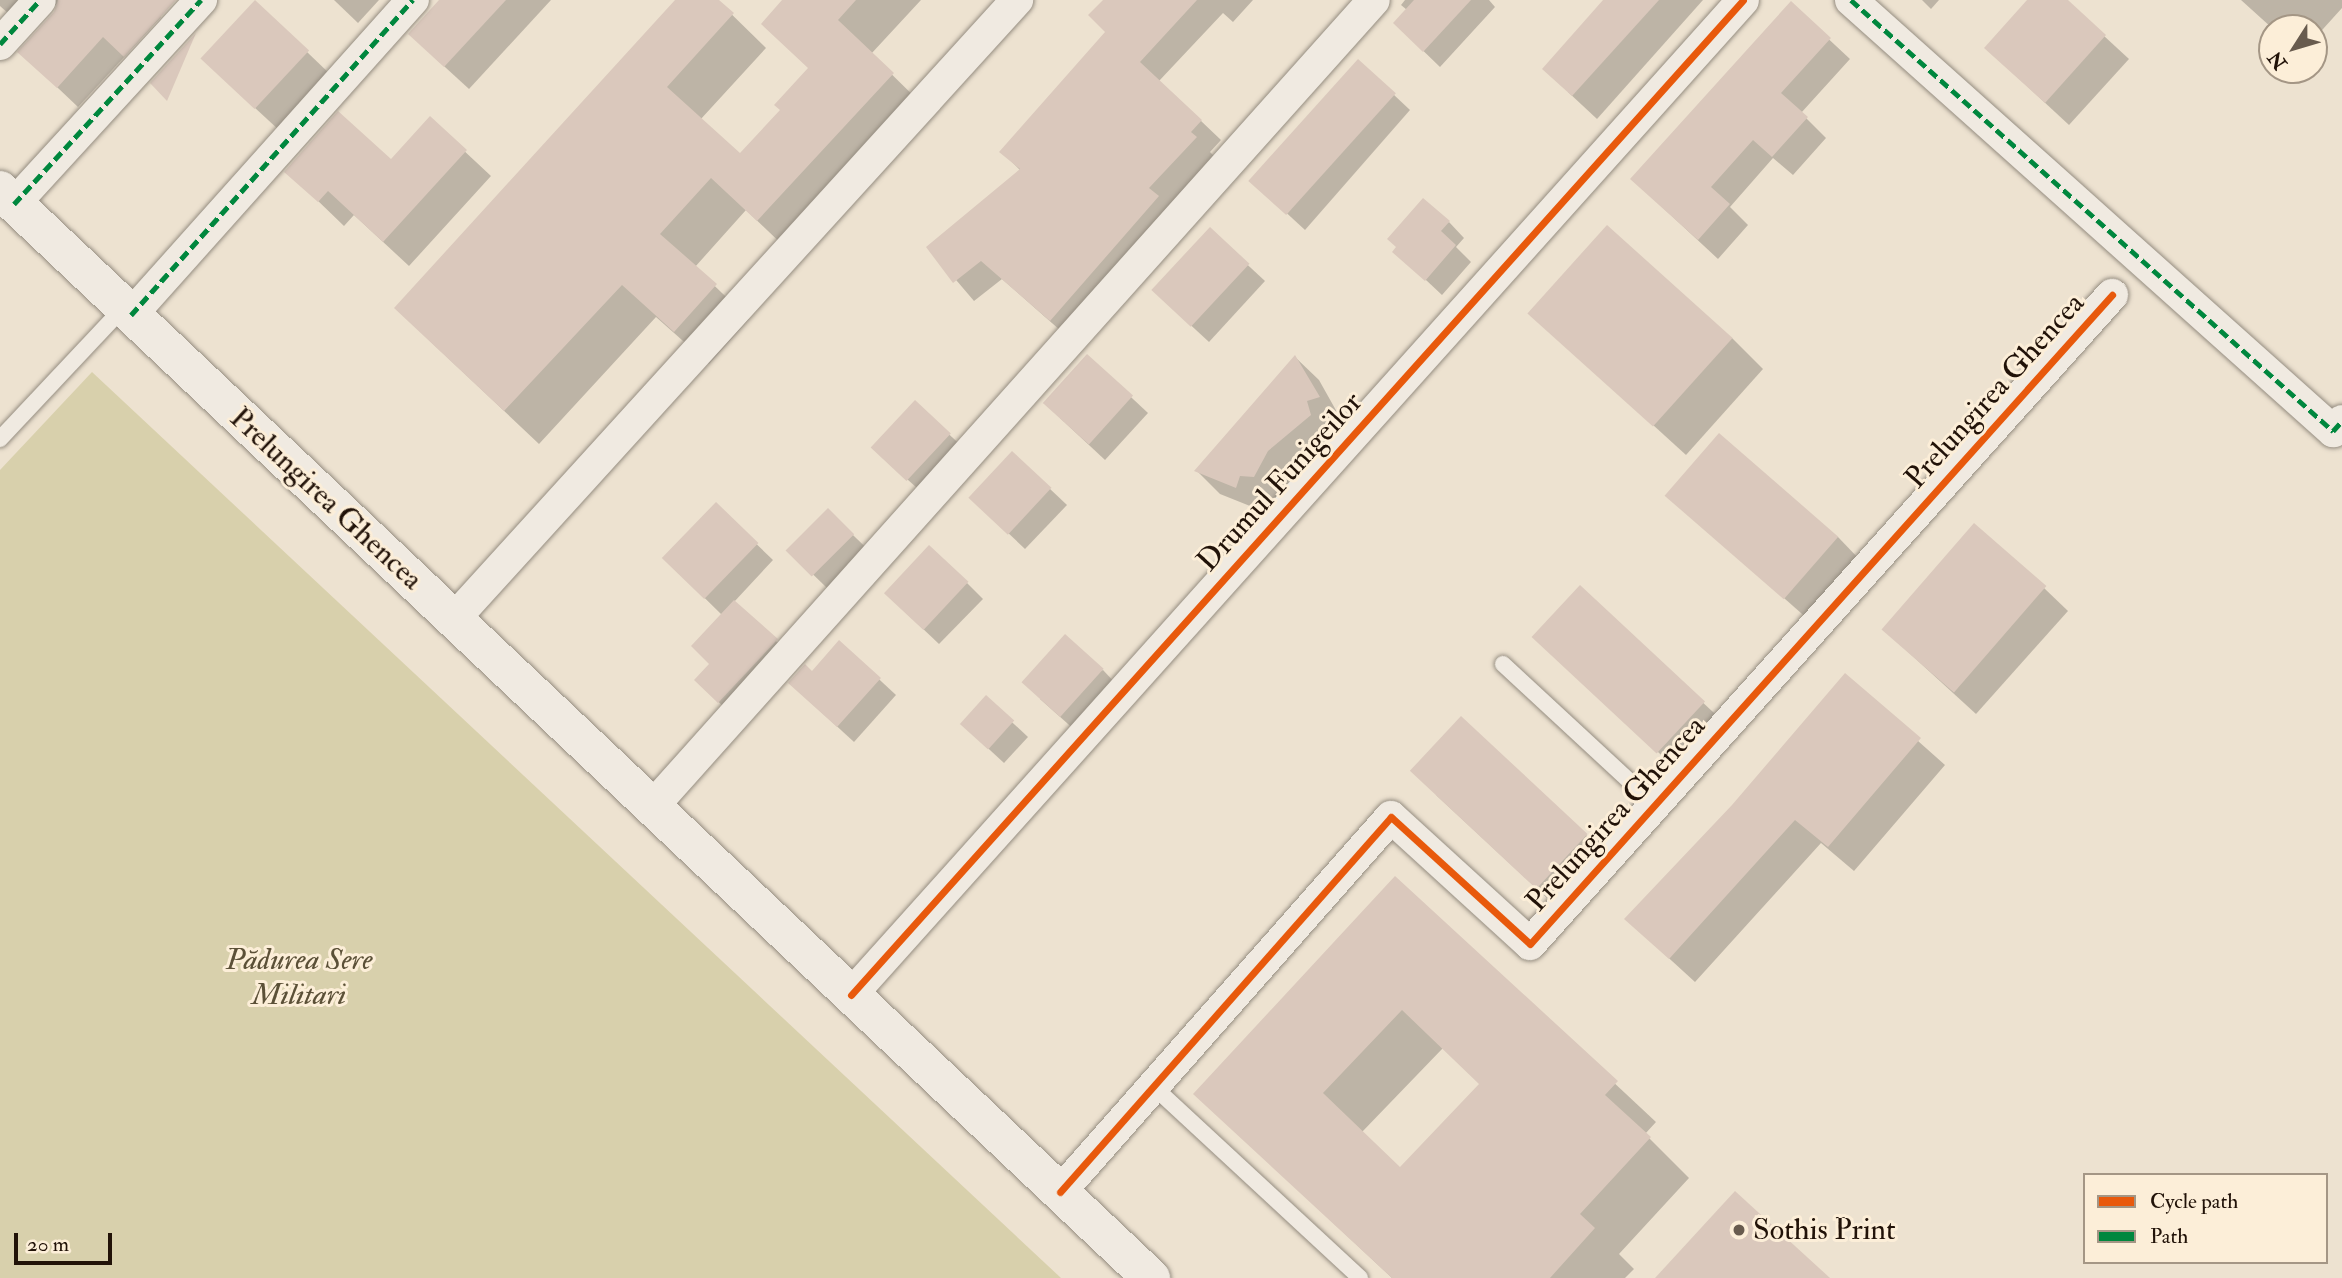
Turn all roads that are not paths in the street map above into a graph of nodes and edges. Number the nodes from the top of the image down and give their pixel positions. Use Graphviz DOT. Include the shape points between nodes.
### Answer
graph roads {
  1 [pos="40,0"];
  2 [pos="201,0"];
  3 [pos="413,0"];
  4 [pos="1017,0"];
  5 [pos="1374,0"];
  6 [pos="1743,0"];
  7 [pos="1851,0"];
  8 [pos="0,44"];
  9 [pos="7,197"];
  10 [pos="2112,295"];
  11 [pos="127,312"];
  12 [pos="2342,421"];
  13 [pos="0,439"];
  14 [pos="454,619"];
  15 [pos="1503,664"];
  16 [pos="1655,805"];
  17 [pos="653,806"];
  18 [pos="851,995"];
  19 [pos="1153,1086"];
  20 [pos="1060,1192"];
  21 [pos="1151,1278"];
  22 [pos="1360,1278"];
  1 -- 8 [label="street"];
  2 -- 9 [label="street"];
  3 -- 11 [label="street"];
  4 -- 14 [label="street"];
  5 -- 17 [label="street"];
  6 -- 18 [label="street, Drumul Funigeilor"];
  7 -- 12 [label="street" via="2333,431"];
  9 -- 11 [label="main road, Prelungirea Ghencea"];
  10 -- 16 [label="street, Prelungirea Ghencea"];
  11 -- 13 [label="lane"];
  11 -- 14 [label="main road, Prelungirea Ghencea"];
  14 -- 17 [label="main road, Prelungirea Ghencea"];
  15 -- 16 [label="lane"];
  16 -- 19 [label="street, Prelungirea Ghencea" via="1530,944 1391,817"];
  17 -- 18 [label="main road, Prelungirea Ghencea"];
  18 -- 20 [label="main road, Prelungirea Ghencea"];
  19 -- 20 [label="street, Prelungirea Ghencea"];
  19 -- 22 [label="lane"];
  20 -- 21 [label="main road, Prelungirea Ghencea"];
}
